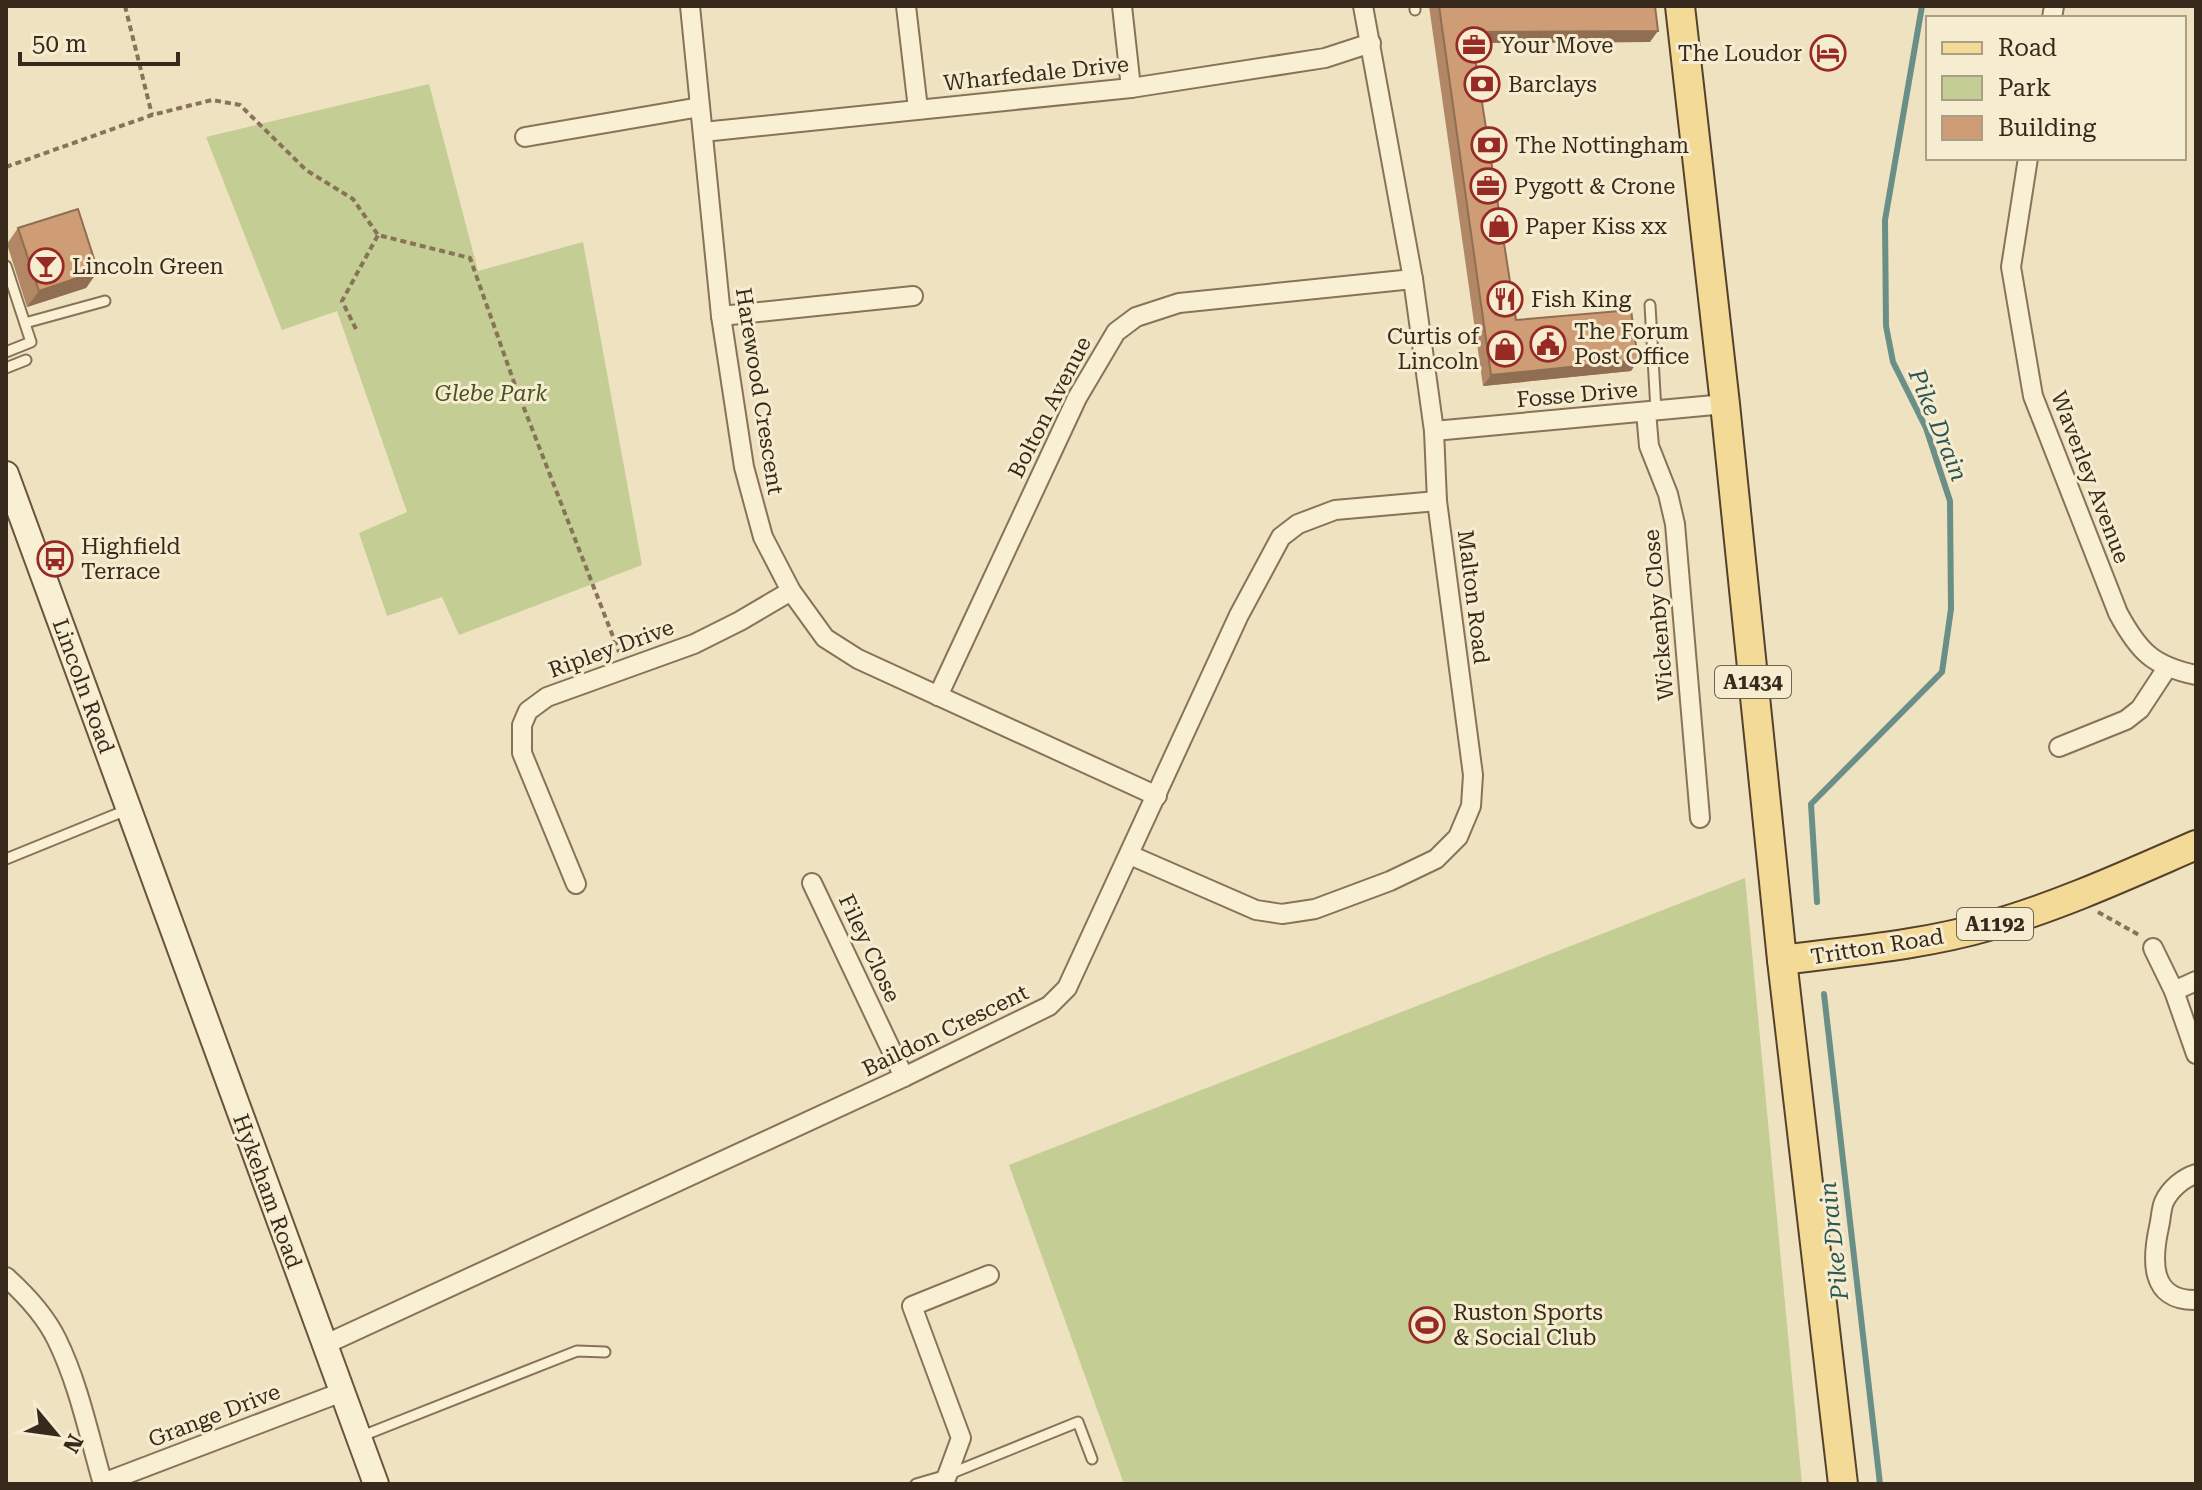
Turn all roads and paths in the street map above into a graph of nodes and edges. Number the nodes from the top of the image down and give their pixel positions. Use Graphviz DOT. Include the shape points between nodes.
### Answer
graph roads {
  1 [pos="125,6"];
  2 [pos="690,6"];
  3 [pos="906,6"];
  4 [pos="1122,6"];
  5 [pos="1363,6"];
  6 [pos="1680,6"];
  7 [pos="1371,43"];
  8 [pos="1131,88"];
  9 [pos="700,107"];
  10 [pos="918,109"];
  11 [pos="152,115"];
  12 [pos="703,132"];
  13 [pos="525,137"];
  14 [pos="2028,160"];
  15 [pos="6,167"];
  16 [pos="378,235"];
  17 [pos="6,266"];
  18 [pos="1413,279"];
  19 [pos="913,296"];
  20 [pos="105,301"];
  21 [pos="1650,305"];
  22 [pos="721,316"];
  23 [pos="25,323"];
  24 [pos="356,329"];
  25 [pos="6,352"];
  26 [pos="26,360"];
  27 [pos="6,368"];
  28 [pos="1725,404"];
  29 [pos="1651,412"];
  30 [pos="1434,431"];
  31 [pos="6,474"];
  32 [pos="1437,501"];
  33 [pos="791,591"];
  34 [pos="625,667"];
  35 [pos="2167,668"];
  36 [pos="2196,675"];
  37 [pos="938,696"];
  38 [pos="2059,747"];
  39 [pos="1157,796"];
  40 [pos="129,809"];
  41 [pos="1700,818"];
  42 [pos="2196,845"];
  43 [pos="1130,855"];
  44 [pos="6,859"];
  45 [pos="812,883"];
  46 [pos="576,884"];
  47 [pos="162,897"];
  48 [pos="2072,898"];
  49 [pos="2153,948"];
  50 [pos="1782,960"];
  51 [pos="2196,981"];
  52 [pos="2174,991"];
  53 [pos="2196,1054"];
  54 [pos="904,1077"];
  55 [pos="2196,1174"];
  56 [pos="989,1275"];
  57 [pos="6,1277"];
  58 [pos="2196,1300"];
  59 [pos="324,1345"];
  60 [pos="605,1352"];
  61 [pos="342,1392"];
  62 [pos="358,1437"];
  63 [pos="1092,1459"];
  64 [pos="945,1479"];
  65 [pos="103,1483"];
  66 [pos="376,1484"];
  67 [pos="916,1484"];
  68 [pos="1843,1484"];
  1 -- 11 [label="path"];
  2 -- 9 [label="street, Harewood Crescent"];
  3 -- 10 [label="street"];
  4 -- 8 [label="street"];
  5 -- 7 [label="street, Malton Road"];
  6 -- 28 [label="main road, A1434"];
  7 -- 8 [label="street, Wharfedale Drive" via="1325,58"];
  7 -- 18 [label="street, Malton Road"];
  8 -- 10 [label="street, Wharfedale Drive"];
  9 -- 12 [label="street, Harewood Crescent"];
  9 -- 13 [label="street"];
  10 -- 12 [label="street, Wharfedale Drive"];
  11 -- 15 [label="path"];
  11 -- 16 [label="path" via="212,100 240,105 306,170 353,199"];
  12 -- 22 [label="street, Harewood Crescent"];
  14 -- 35 [label="street, Waverley Avenue" via="2011,267 2033,396 2118,613 2132,639"];
  16 -- 24 [label="path" via="342,301"];
  16 -- 34 [label="path" via="470,258"];
  17 -- 23 [label="lane"];
  18 -- 30 [label="street, Malton Road"];
  18 -- 37 [label="street, Bolton Avenue" via="1179,303 1136,317 1116,332 1077,398"];
  19 -- 22 [label="street"];
  20 -- 23 [label="lane"];
  21 -- 29 [label="lane"];
  22 -- 33 [label="street, Harewood Crescent" via="744,467 763,537"];
  23 -- 25 [label="lane" via="31,342"];
  26 -- 27 [label="lane"];
  28 -- 29 [label="street, Fosse Drive"];
  28 -- 50 [label="main road, A1434"];
  29 -- 30 [label="street, Fosse Drive"];
  29 -- 41 [label="street, Wickenby Close" via="1649,446 1675,524"];
  30 -- 32 [label="street, Malton Road"];
  31 -- 40 [label="street, Lincoln Road"];
  32 -- 39 [label="street, Baildon Crescent" via="1335,510 1298,524 1281,537 1239,615"];
  32 -- 43 [label="street, Malton Road" via="1473,775 1471,806 1458,837 1436,859 1390,881 1315,909 1282,914 1256,910"];
  33 -- 34 [label="street, Ripley Drive" via="694,644"];
  33 -- 37 [label="street, Harewood Crescent" via="825,638"];
  34 -- 46 [label="street, Ripley Drive" via="547,697 528,711 522,725 522,753"];
  35 -- 36 [label="street, Waverley Avenue"];
  35 -- 38 [label="street" via="2140,709 2126,720"];
  37 -- 39 [label="street, Harewood Crescent"];
  39 -- 43 [label="street, Baildon Crescent"];
  40 -- 44 [label="lane"];
  40 -- 47 [label="street, Lincoln Road"];
  42 -- 48 [label="main road, Tritton Road / A1192"];
  43 -- 54 [label="street, Baildon Crescent" via="1067,988 1049,1006"];
  45 -- 54 [label="street, Filey Close"];
  47 -- 59 [label="street, Hykeham Road"];
  48 -- 49 [label="path" via="2134,931"];
  48 -- 50 [label="main road, Tritton Road / A1192" via="1990,926 1917,942"];
  49 -- 52 [label="street"];
  50 -- 68 [label="main road, A1434"];
  51 -- 52 [label="street"];
  52 -- 53 [label="street"];
  54 -- 59 [label="street, Baildon Crescent"];
  55 -- 58 [label="street" via="2180,1181 2164,1202 2153,1253 2159,1283 2175,1296"];
  56 -- 64 [label="street" via="912,1306 961,1438"];
  57 -- 65 [label="street" via="31,1301 57,1339"];
  59 -- 61 [label="street, Hykeham Road"];
  60 -- 62 [label="lane" via="577,1351"];
  61 -- 62 [label="street, Hykeham Road"];
  61 -- 65 [label="street, Grange Drive"];
  62 -- 66 [label="street, Hykeham Road"];
  63 -- 64 [label="lane" via="1078,1422"];
  64 -- 67 [label="lane"];
}
